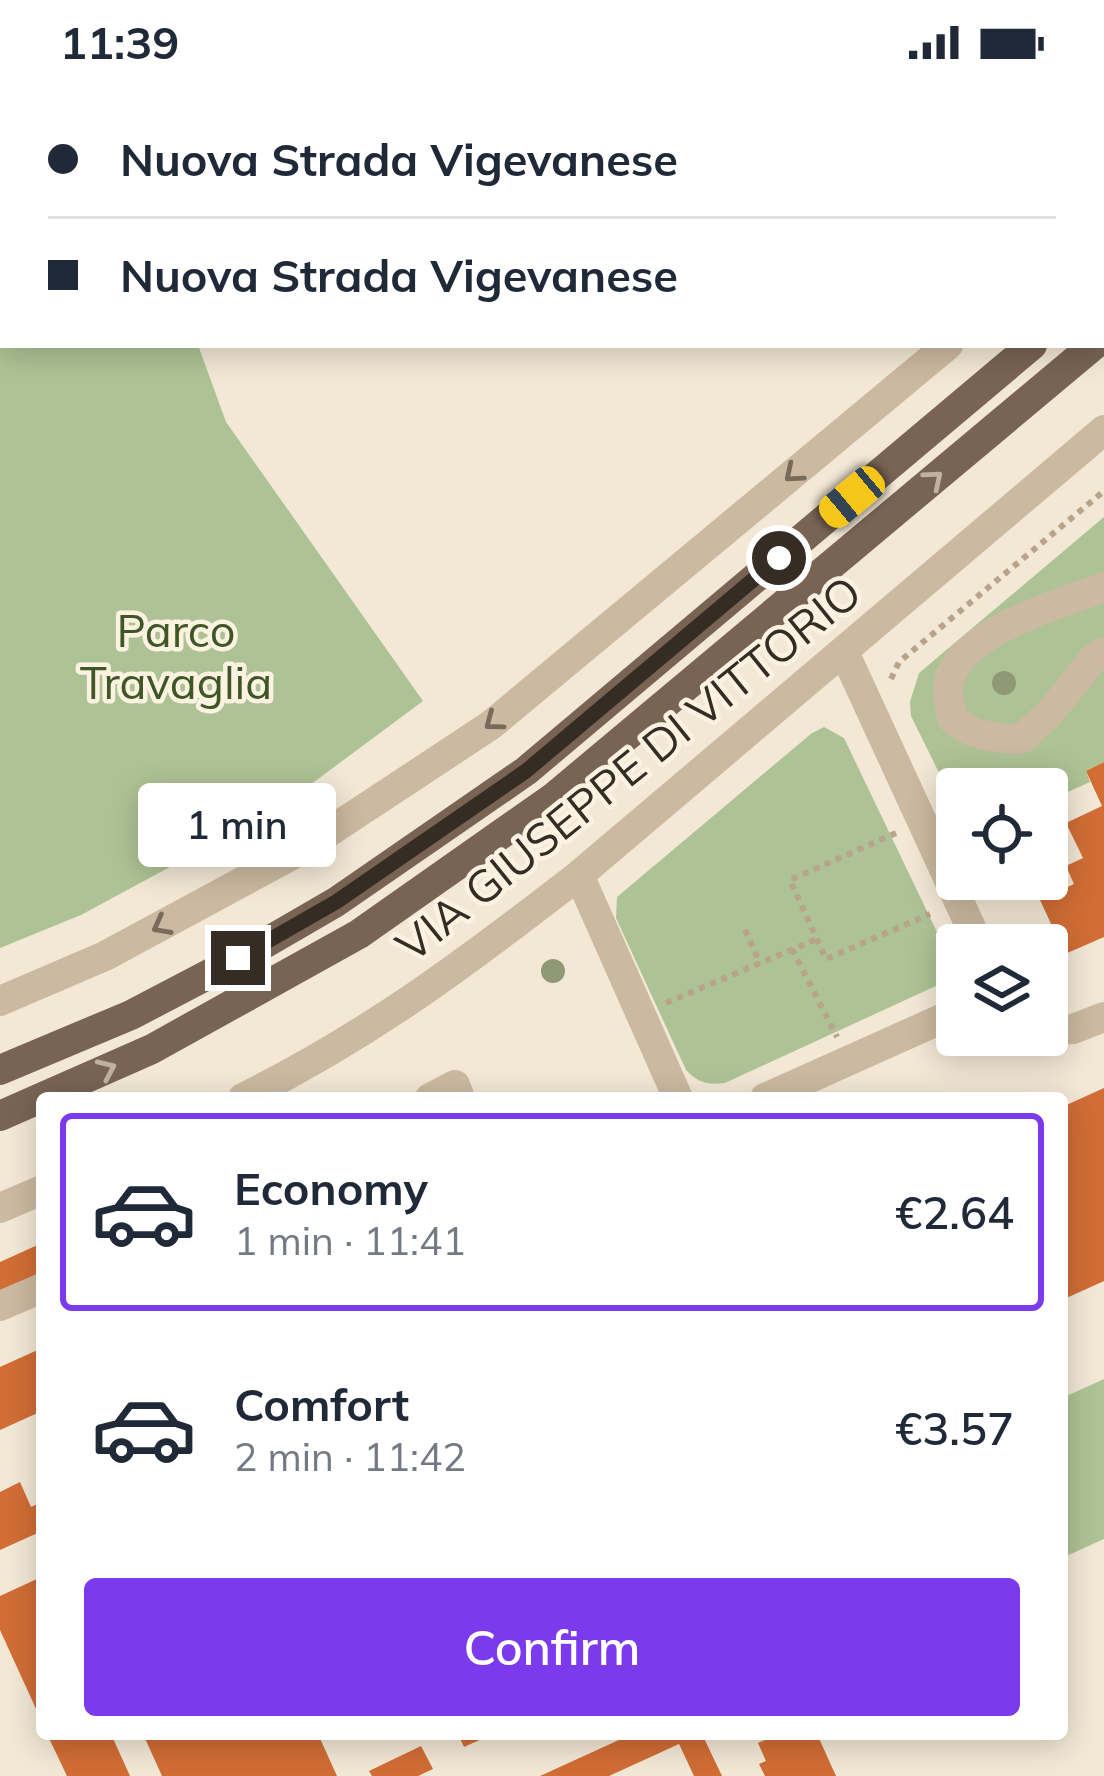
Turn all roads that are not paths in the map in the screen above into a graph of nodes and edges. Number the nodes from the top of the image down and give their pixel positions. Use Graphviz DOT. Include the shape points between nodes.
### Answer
graph roads {
  1 [pos="944,348"];
  2 [pos="1029,348"];
  3 [pos="1090,348"];
  4 [pos="1104,430"];
  5 [pos="1104,587"];
  6 [pos="844,652"];
  7 [pos="1104,652"];
  8 [pos="579,875"];
  9 [pos="969,924"];
  10 [pos="0,1001"];
  11 [pos="1104,1017"];
  12 [pos="936,1021"];
  13 [pos="1068,1029"];
  14 [pos="0,1070"];
  15 [pos="54,1092"];
  16 [pos="254,1092"];
  17 [pos="675,1092"];
  18 [pos="779,1092"];
  19 [pos="36,1100"];
  20 [pos="0,1116"];
  21 [pos="36,1193"];
  22 [pos="0,1208"];
  23 [pos="36,1291"];
  24 [pos="0,1306"];
  1 -- 10 [label="street, one-way" via="491,725 303,849 105,956"];
  2 -- 14 [label="main road" via="526,771 336,902 238,958"];
  15 -- 3 [label="main road, one-way" via="152,1049 359,934 554,797"];
  4 -- 6 [label="street, VIA GIUSEPPE DI VITTORIO"];
  5 -- 7 [label="street" via="976,644 948,686 952,718 985,737 1022,740"];
  6 -- 8 [label="street, VIA GIUSEPPE DI VITTORIO"];
  6 -- 9 [label="street"];
  8 -- 16 [label="street, VIA GIUSEPPE DI VITTORIO" via="426,993"];
  8 -- 17 [label="street"];
  11 -- 13 [label="street"];
  12 -- 18 [label="street"];
  20 -- 19 [label="main road, one-way"];
  21 -- 22 [label="street"];
  23 -- 24 [label="street"];
}
